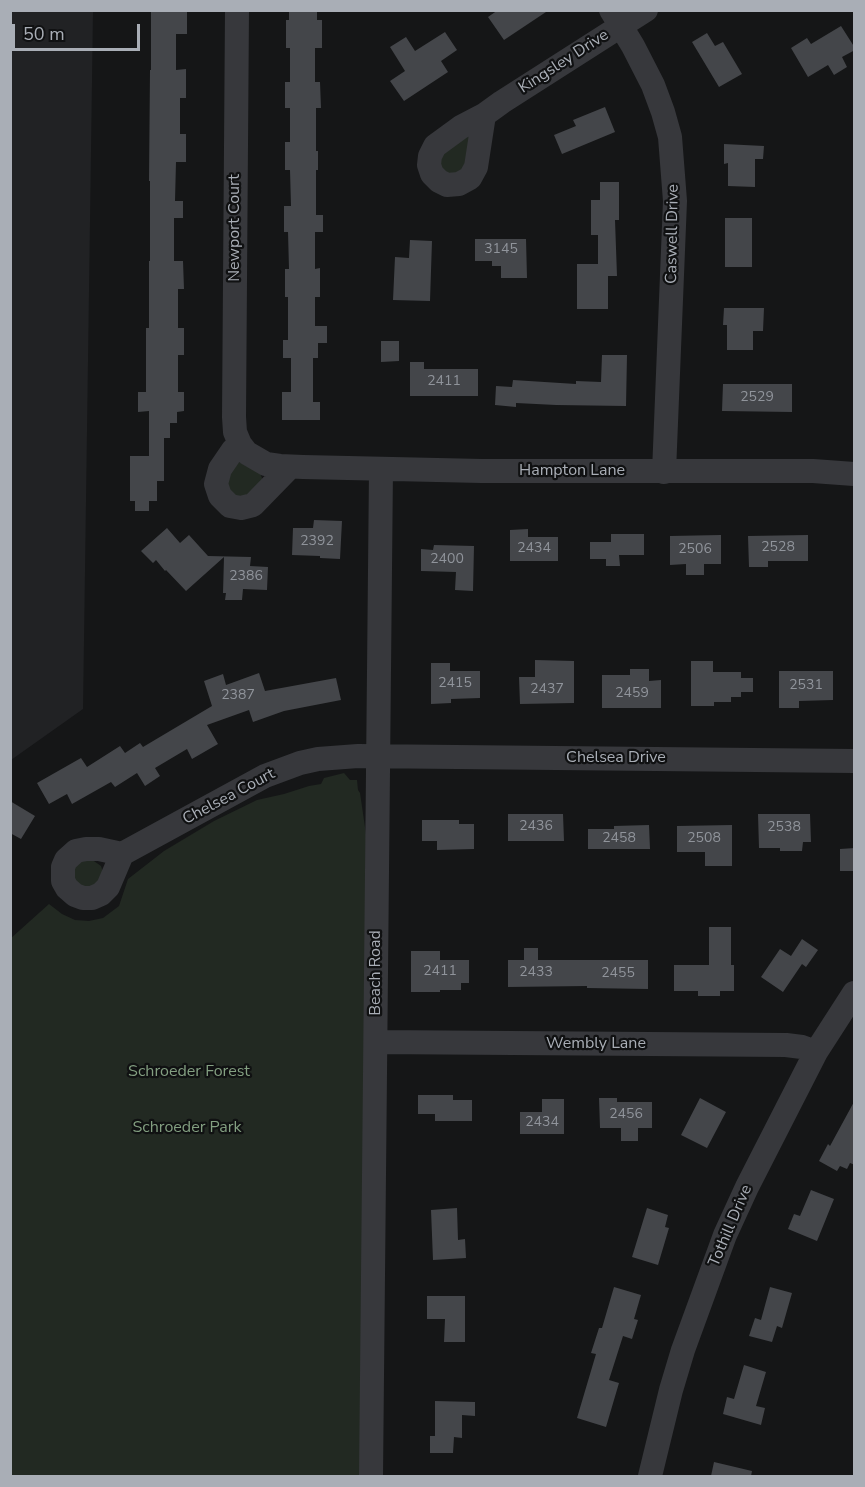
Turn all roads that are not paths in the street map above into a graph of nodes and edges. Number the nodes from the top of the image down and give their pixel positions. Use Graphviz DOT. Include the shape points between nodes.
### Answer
graph roads {
  1 [pos="237,10"];
  2 [pos="646,10"];
  3 [pos="616,18"];
  4 [pos="484,115"];
  5 [pos="248,452"];
  6 [pos="290,466"];
  7 [pos="381,469"];
  8 [pos="664,472"];
  9 [pos="855,474"];
  10 [pos="378,757"];
  11 [pos="855,761"];
  12 [pos="122,854"];
  13 [pos="855,993"];
  14 [pos="376,1042"];
  15 [pos="816,1052"];
  16 [pos="371,1476"];
  17 [pos="650,1476"];
  1 -- 5 [label="street, Newport Court" via="234,417 235,432"];
  2 -- 3 [label="street, Kingsley Drive"];
  3 -- 4 [label="street, Kingsley Drive"];
  3 -- 8 [label="street, Caswell Drive" via="653,85 670,137 675,201"];
  5 -- 6 [label="street, Hampton Lane" via="266,464"];
  5 -- 6 [label="street" via="233,450 217,477 217,490 235,508 253,505"];
  6 -- 7 [label="street, Hampton Lane"];
  7 -- 8 [label="street, Hampton Lane"];
  7 -- 10 [label="street, Beach Road"];
  8 -- 9 [label="street, Hampton Lane"];
  10 -- 11 [label="street, Chelsea Drive"];
  10 -- 12 [label="street, Chelsea Court" via="318,759 282,769"];
  10 -- 14 [label="street, Beach Road"];
  13 -- 15 [label="street, Tothill Drive"];
  14 -- 15 [label="street, Wembly Lane" via="786,1045"];
  14 -- 16 [label="street, Beach Road"];
  15 -- 17 [label="street, Tothill Drive" via="725,1235 683,1350"];
}
